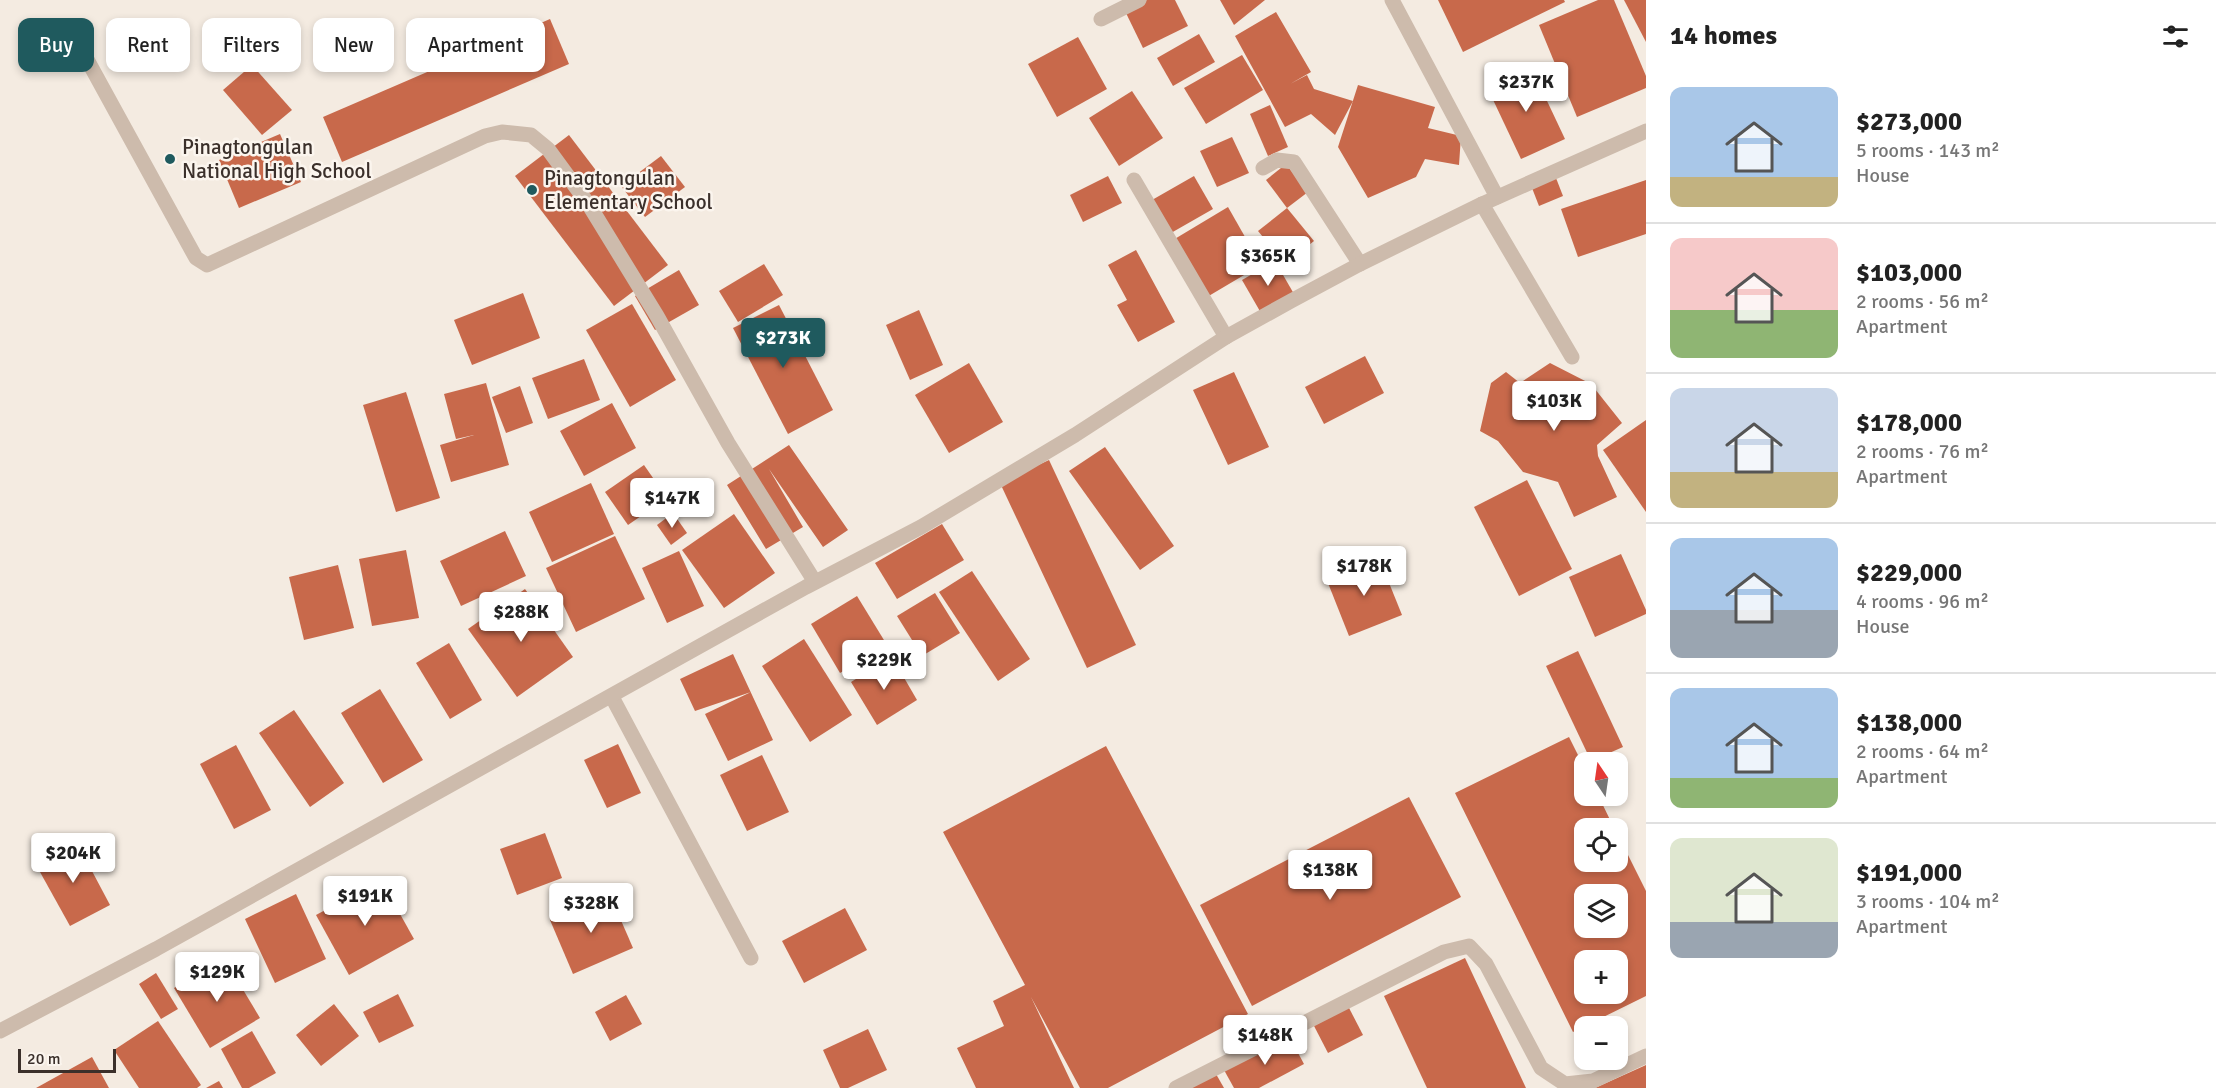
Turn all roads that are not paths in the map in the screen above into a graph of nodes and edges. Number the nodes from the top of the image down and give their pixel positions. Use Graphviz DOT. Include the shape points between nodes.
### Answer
graph roads {
  1 [pos="1139,0"];
  2 [pos="1392,0"];
  3 [pos="1101,19"];
  4 [pos="94,72"];
  5 [pos="1646,131"];
  6 [pos="1263,168"];
  7 [pos="1134,180"];
  8 [pos="1497,197"];
  9 [pos="1482,204"];
  10 [pos="1360,264"];
  11 [pos="1226,338"];
  12 [pos="1572,357"];
  13 [pos="815,582"];
  14 [pos="612,697"];
  15 [pos="751,958"];
  16 [pos="0,1031"];
  17 [pos="1646,1056"];
  18 [pos="1176,1088"];
  1 -- 3 [label="street"];
  2 -- 8 [label="street"];
  4 -- 13 [label="street" via="196,258 207,265 484,136 502,132 531,135 548,149 589,205 728,443"];
  5 -- 8 [label="street"];
  6 -- 10 [label="street" via="1277,160 1294,162"];
  7 -- 11 [label="street"];
  8 -- 9 [label="street"];
  9 -- 10 [label="street"];
  9 -- 12 [label="street"];
  10 -- 11 [label="street"];
  11 -- 13 [label="street" via="921,527"];
  13 -- 14 [label="street"];
  14 -- 15 [label="street"];
  14 -- 16 [label="street"];
  17 -- 18 [label="street" via="1593,1080 1565,1084 1541,1068 1486,964 1469,946 1444,952"];
}
